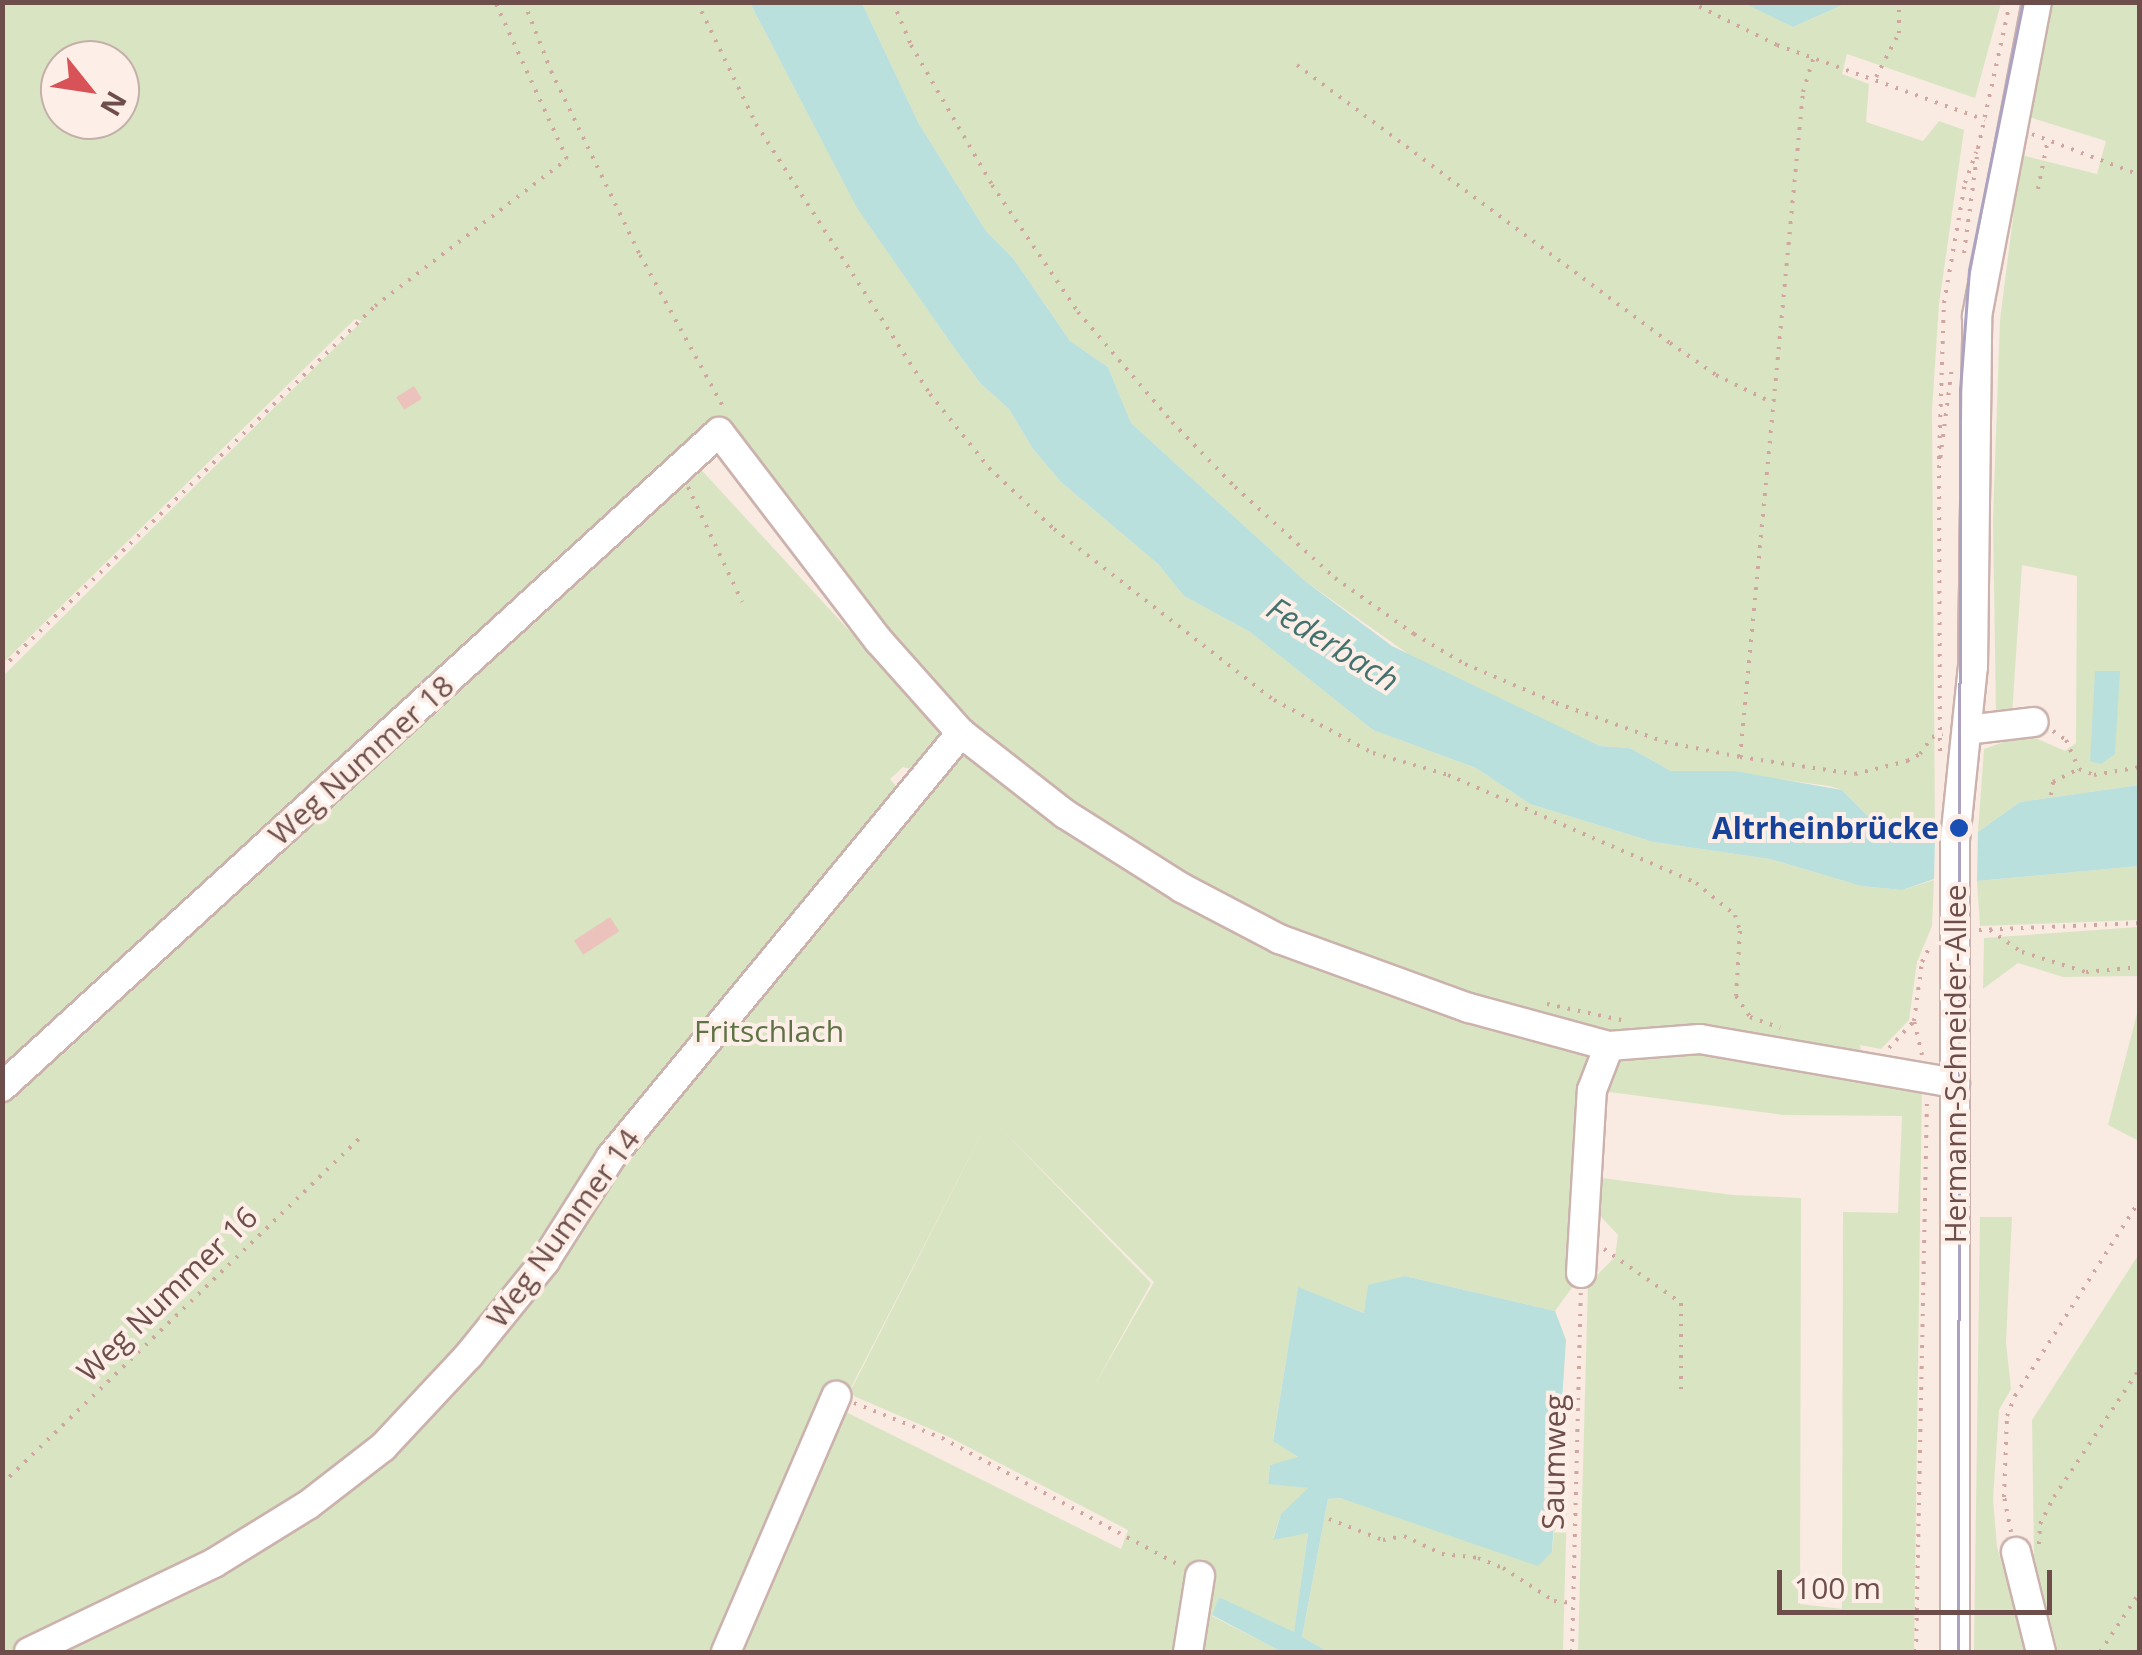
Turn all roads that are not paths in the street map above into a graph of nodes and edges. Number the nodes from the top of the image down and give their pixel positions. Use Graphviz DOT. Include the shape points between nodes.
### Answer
graph roads {
  1 [pos="2037,2"];
  2 [pos="2034,722"];
  3 [pos="1967,730"];
  4 [pos="962,733"];
  5 [pos="1609,1046"];
  6 [pos="1941,1080"];
  7 [pos="2,1087"];
  8 [pos="1581,1273"];
  9 [pos="836,1396"];
  10 [pos="2027,1552"];
  11 [pos="1200,1576"];
  12 [pos="29,1652"];
  13 [pos="726,1652"];
  14 [pos="1188,1652"];
  15 [pos="1955,1652"];
  16 [pos="2040,1652"];
  1 -- 3 [label="street, Hermann-Schneider-Allee" via="1997,123 1977,316"];
  2 -- 3 [label="street"];
  3 -- 6 [label="street, Hermann-Schneider-Allee"];
  4 -- 5 [label="street" via="1065,814 1279,939 1469,1008"];
  4 -- 7 [label="street, Weg Nummer 18" via="879,641 719,432"];
  4 -- 12 [label="street, Weg Nummer 14" via="611,1157 545,1261 470,1355 383,1447 308,1506 214,1563"];
  5 -- 6 [label="street" via="1700,1038"];
  5 -- 8 [label="street" via="1592,1090"];
  6 -- 15 [label="street, Hermann-Schneider-Allee"];
  9 -- 13 [label="street"];
  10 -- 16 [label="street"];
  11 -- 14 [label="street"];
}
